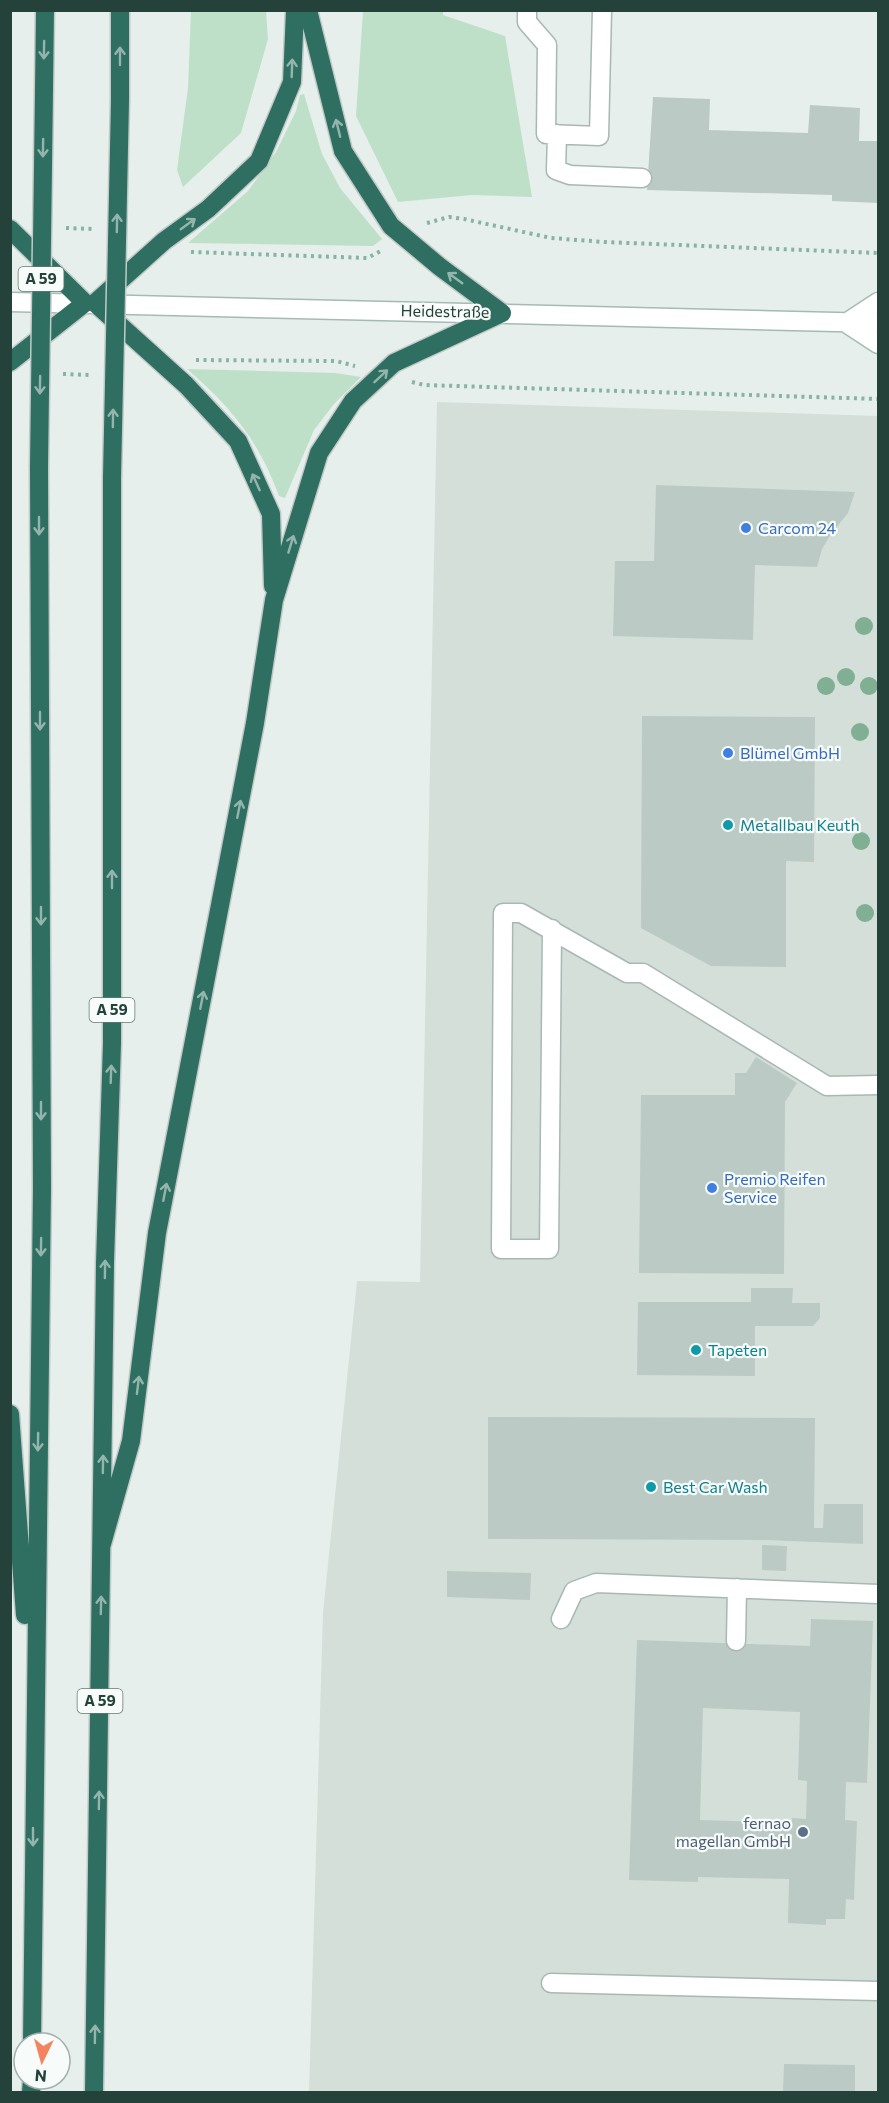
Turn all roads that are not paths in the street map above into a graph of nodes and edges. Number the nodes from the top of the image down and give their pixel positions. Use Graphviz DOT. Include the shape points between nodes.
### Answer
graph roads {
  1 [pos="45,10"];
  2 [pos="120,10"];
  3 [pos="295,10"];
  4 [pos="308,10"];
  5 [pos="527,10"];
  6 [pos="602,10"];
  7 [pos="556,134"];
  8 [pos="642,178"];
  9 [pos="10,229"];
  10 [pos="10,302"];
  11 [pos="879,302"];
  12 [pos="90,303"];
  13 [pos="502,313"];
  14 [pos="846,322"];
  15 [pos="879,323"];
  16 [pos="879,344"];
  17 [pos="10,362"];
  18 [pos="274,600"];
  19 [pos="552,929"];
  20 [pos="879,1085"];
  21 [pos="10,1414"];
  22 [pos="102,1544"];
  23 [pos="737,1588"];
  24 [pos="879,1594"];
  25 [pos="561,1619"];
  26 [pos="736,1641"];
  27 [pos="34,1736"];
  28 [pos="550,1983"];
  29 [pos="879,1991"];
  30 [pos="32,2031"];
  31 [pos="94,2092"];
  1 -- 27 [label="highway, A 59, one-way, bridge" via="39,467 42,1188"];
  22 -- 2 [label="highway, A 59, one-way, bridge" via="112,1043 112,477"];
  12 -- 3 [label="highway, one-way" via="208,209 259,161 292,82"];
  13 -- 4 [label="highway, one-way" via="391,226 343,151"];
  5 -- 7 [label="main road" via="527,22 547,45 546,134"];
  6 -- 7 [label="main road" via="599,136"];
  7 -- 8 [label="main road" via="556,170 570,175"];
  9 -- 12 [label="highway"];
  10 -- 12 [label="main road, Heidestraße"];
  11 -- 14 [label="main road"];
  12 -- 13 [label="main road, Heidestraße"];
  12 -- 17 [label="highway"];
  18 -- 12 [label="highway, one-way" via="271,514 238,441 186,385"];
  13 -- 14 [label="main road, Heidestraße"];
  18 -- 13 [label="highway, one-way" via="319,453 353,401 394,363"];
  14 -- 15 [label="main road, Heidestraße"];
  14 -- 16 [label="main road"];
  22 -- 18 [label="highway, one-way" via="131,1441 157,1233 253,734"];
  19 -- 19 [label="main road" via="522,913 503,913 501,1249 549,1249"];
  19 -- 20 [label="main road" via="627,973 643,972 827,1086"];
  21 -- 27 [label="highway"];
  31 -- 22 [label="highway, A 59, one-way"];
  23 -- 24 [label="main road"];
  23 -- 25 [label="main road" via="596,1583 574,1591"];
  23 -- 26 [label="main road"];
  27 -- 30 [label="highway, A 59, one-way"];
  28 -- 29 [label="main road"];
}
